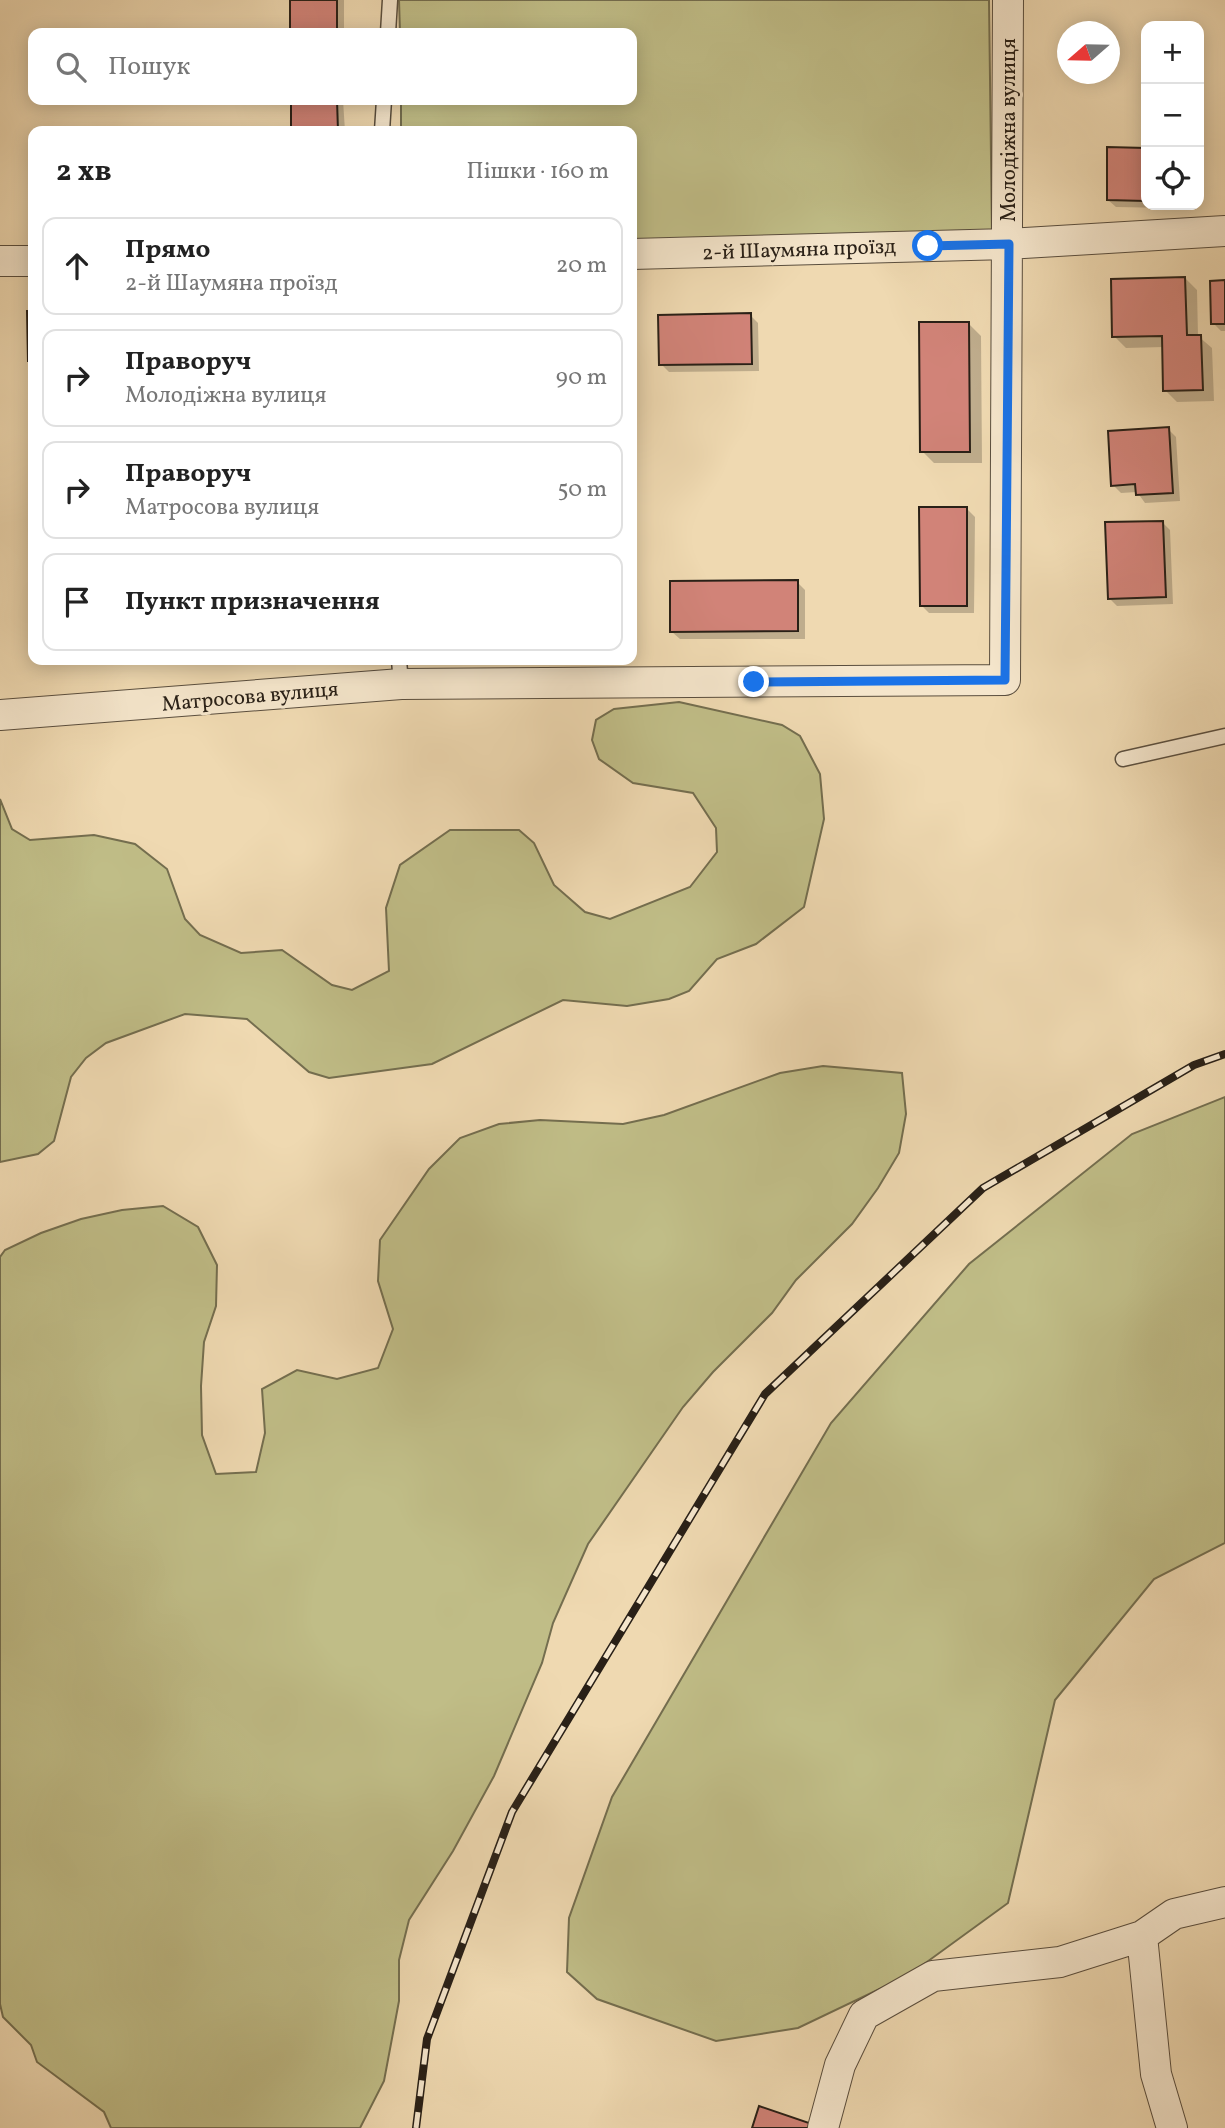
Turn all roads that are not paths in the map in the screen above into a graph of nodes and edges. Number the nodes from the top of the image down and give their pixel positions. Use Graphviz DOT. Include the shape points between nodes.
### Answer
graph roads {
  1 [pos="390,0"];
  2 [pos="1008,0"];
  3 [pos="388,28"];
  4 [pos="384,105"];
  5 [pos="382,126"];
  6 [pos="1225,231"];
  7 [pos="1009,244"];
  8 [pos="637,254"];
  9 [pos="0,261"];
  10 [pos="28,261"];
  11 [pos="400,672"];
  12 [pos="1005,680"];
  13 [pos="0,715"];
  14 [pos="1225,736"];
  15 [pos="1123,759"];
  16 [pos="1225,1902"];
  17 [pos="1142,1936"];
  18 [pos="823,2128"];
  19 [pos="1172,2128"];
  1 -- 3 [label="lane"];
  2 -- 7 [label="street, Молодіжна вулиця"];
  4 -- 5 [label="lane"];
  6 -- 7 [label="street, 2-й Шаумяна проїзд"];
  7 -- 8 [label="street, 2-й Шаумяна проїзд"];
  7 -- 12 [label="street, Молодіжна вулиця"];
  9 -- 10 [label="street"];
  11 -- 12 [label="street, Матросова вулиця"];
  11 -- 13 [label="street, Матросова вулиця"];
  14 -- 15 [label="lane"];
  16 -- 17 [label="street" via="1174,1914"];
  17 -- 18 [label="street" via="1060,1962 933,1976 864,2015 840,2065"];
  17 -- 19 [label="street" via="1156,2074"];
}
